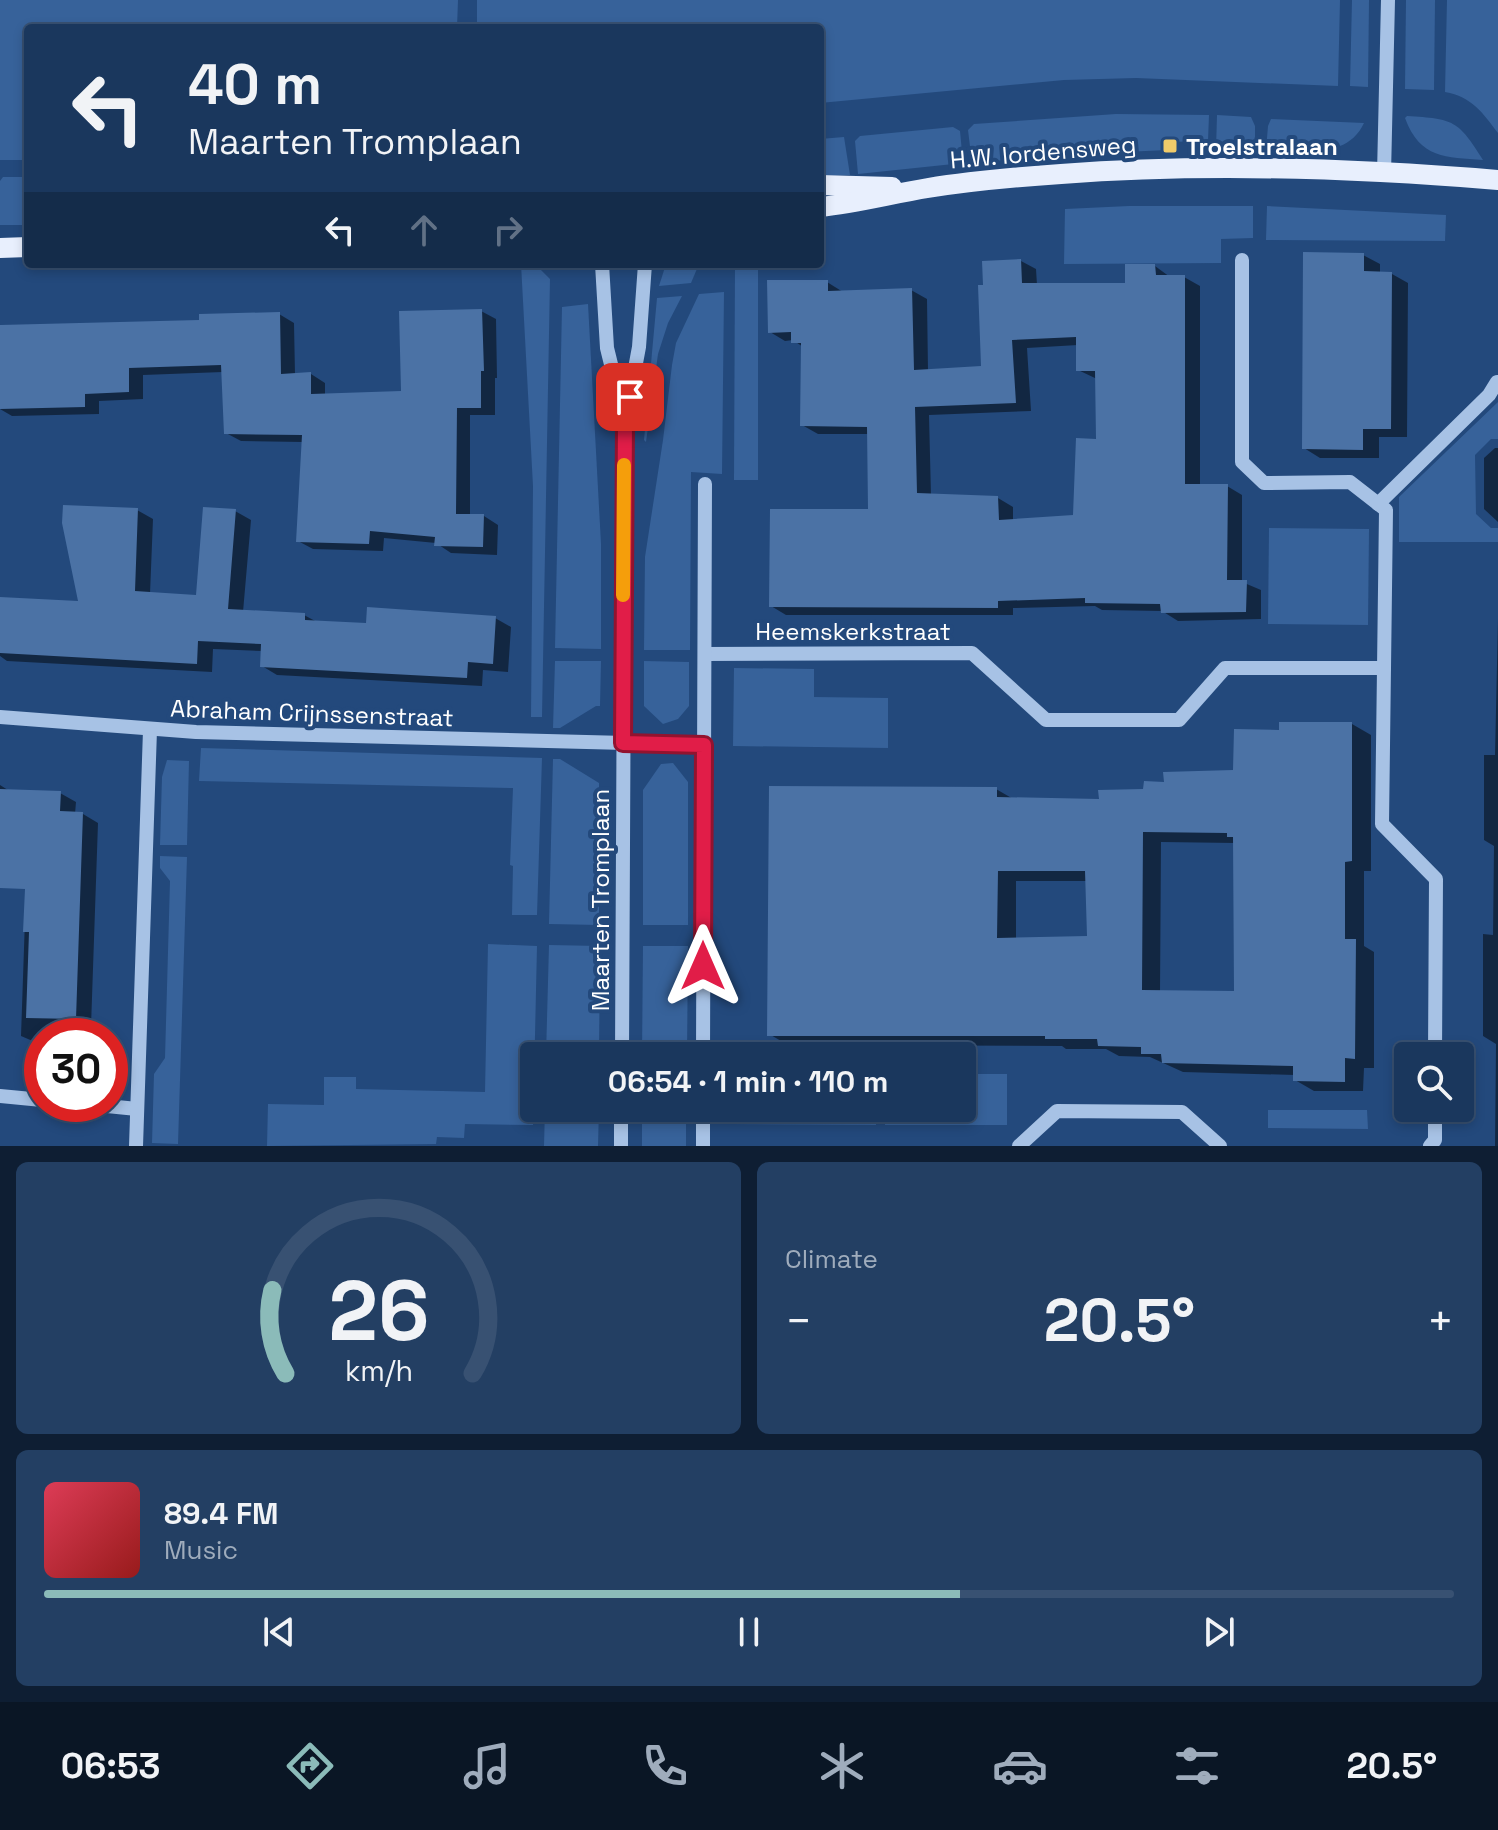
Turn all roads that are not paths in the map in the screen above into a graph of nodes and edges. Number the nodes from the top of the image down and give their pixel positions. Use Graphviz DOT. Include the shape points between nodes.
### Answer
graph roads {
  1 [pos="1388,0"];
  2 [pos="1384,174"];
  3 [pos="1498,180"];
  4 [pos="824,185"];
  5 [pos="928,188"];
  6 [pos="824,207"];
  7 [pos="24,247"];
  8 [pos="0,248"];
  9 [pos="1242,260"];
  10 [pos="602,268"];
  11 [pos="645,268"];
  12 [pos="1497,382"];
  13 [pos="625,422"];
  14 [pos="705,484"];
  15 [pos="1378,504"];
  16 [pos="705,654"];
  17 [pos="1384,668"];
  18 [pos="0,717"];
  19 [pos="150,730"];
  20 [pos="623,743"];
  21 [pos="704,745"];
  22 [pos="622,1042"];
  23 [pos="703,1042"];
  24 [pos="1435,1042"];
  25 [pos="0,1096"];
  26 [pos="24,1098"];
  27 [pos="128,1108"];
  28 [pos="137,1109"];
  29 [pos="621,1122"];
  30 [pos="703,1122"];
  31 [pos="1435,1122"];
  32 [pos="136,1146"];
  33 [pos="621,1146"];
  34 [pos="703,1146"];
  35 [pos="1019,1146"];
  36 [pos="1220,1146"];
  37 [pos="1430,1146"];
  1 -- 2 [label="street"];
  2 -- 3 [label="main road, H.W. Iordensweg"];
  2 -- 5 [label="main road, H.W. Iordensweg" via="1262,168 1125,170"];
  4 -- 5 [label="main road, H.W. Iordensweg"];
  5 -- 6 [label="main road, H.W. Iordensweg"];
  7 -- 8 [label="main road"];
  9 -- 15 [label="street" via="1242,462 1264,483 1350,482"];
  10 -- 13 [label="street, Maarten Tromplaan" via="607,348"];
  11 -- 13 [label="street, Maarten Tromplaan" via="639,347"];
  12 -- 15 [label="street"];
  13 -- 20 [label="street, Maarten Tromplaan"];
  14 -- 16 [label="street"];
  15 -- 17 [label="street" via="1386,510"];
  16 -- 17 [label="street, Heemskerkstraat" via="972,653 1046,720 1179,720 1225,668"];
  16 -- 21 [label="street"];
  17 -- 24 [label="street" via="1382,824 1436,879"];
  18 -- 19 [label="street, Abraham Crijnssenstraat"];
  19 -- 20 [label="street, Abraham Crijnssenstraat"];
  19 -- 28 [label="street"];
  20 -- 21 [label="street"];
  20 -- 22 [label="street, Maarten Tromplaan"];
  21 -- 23 [label="street"];
  25 -- 26 [label="street"];
  27 -- 28 [label="street"];
  28 -- 32 [label="street"];
  29 -- 33 [label="street"];
  30 -- 34 [label="street"];
  31 -- 37 [label="street"];
  35 -- 36 [label="street" via="1057,1111 1182,1112"];
}
